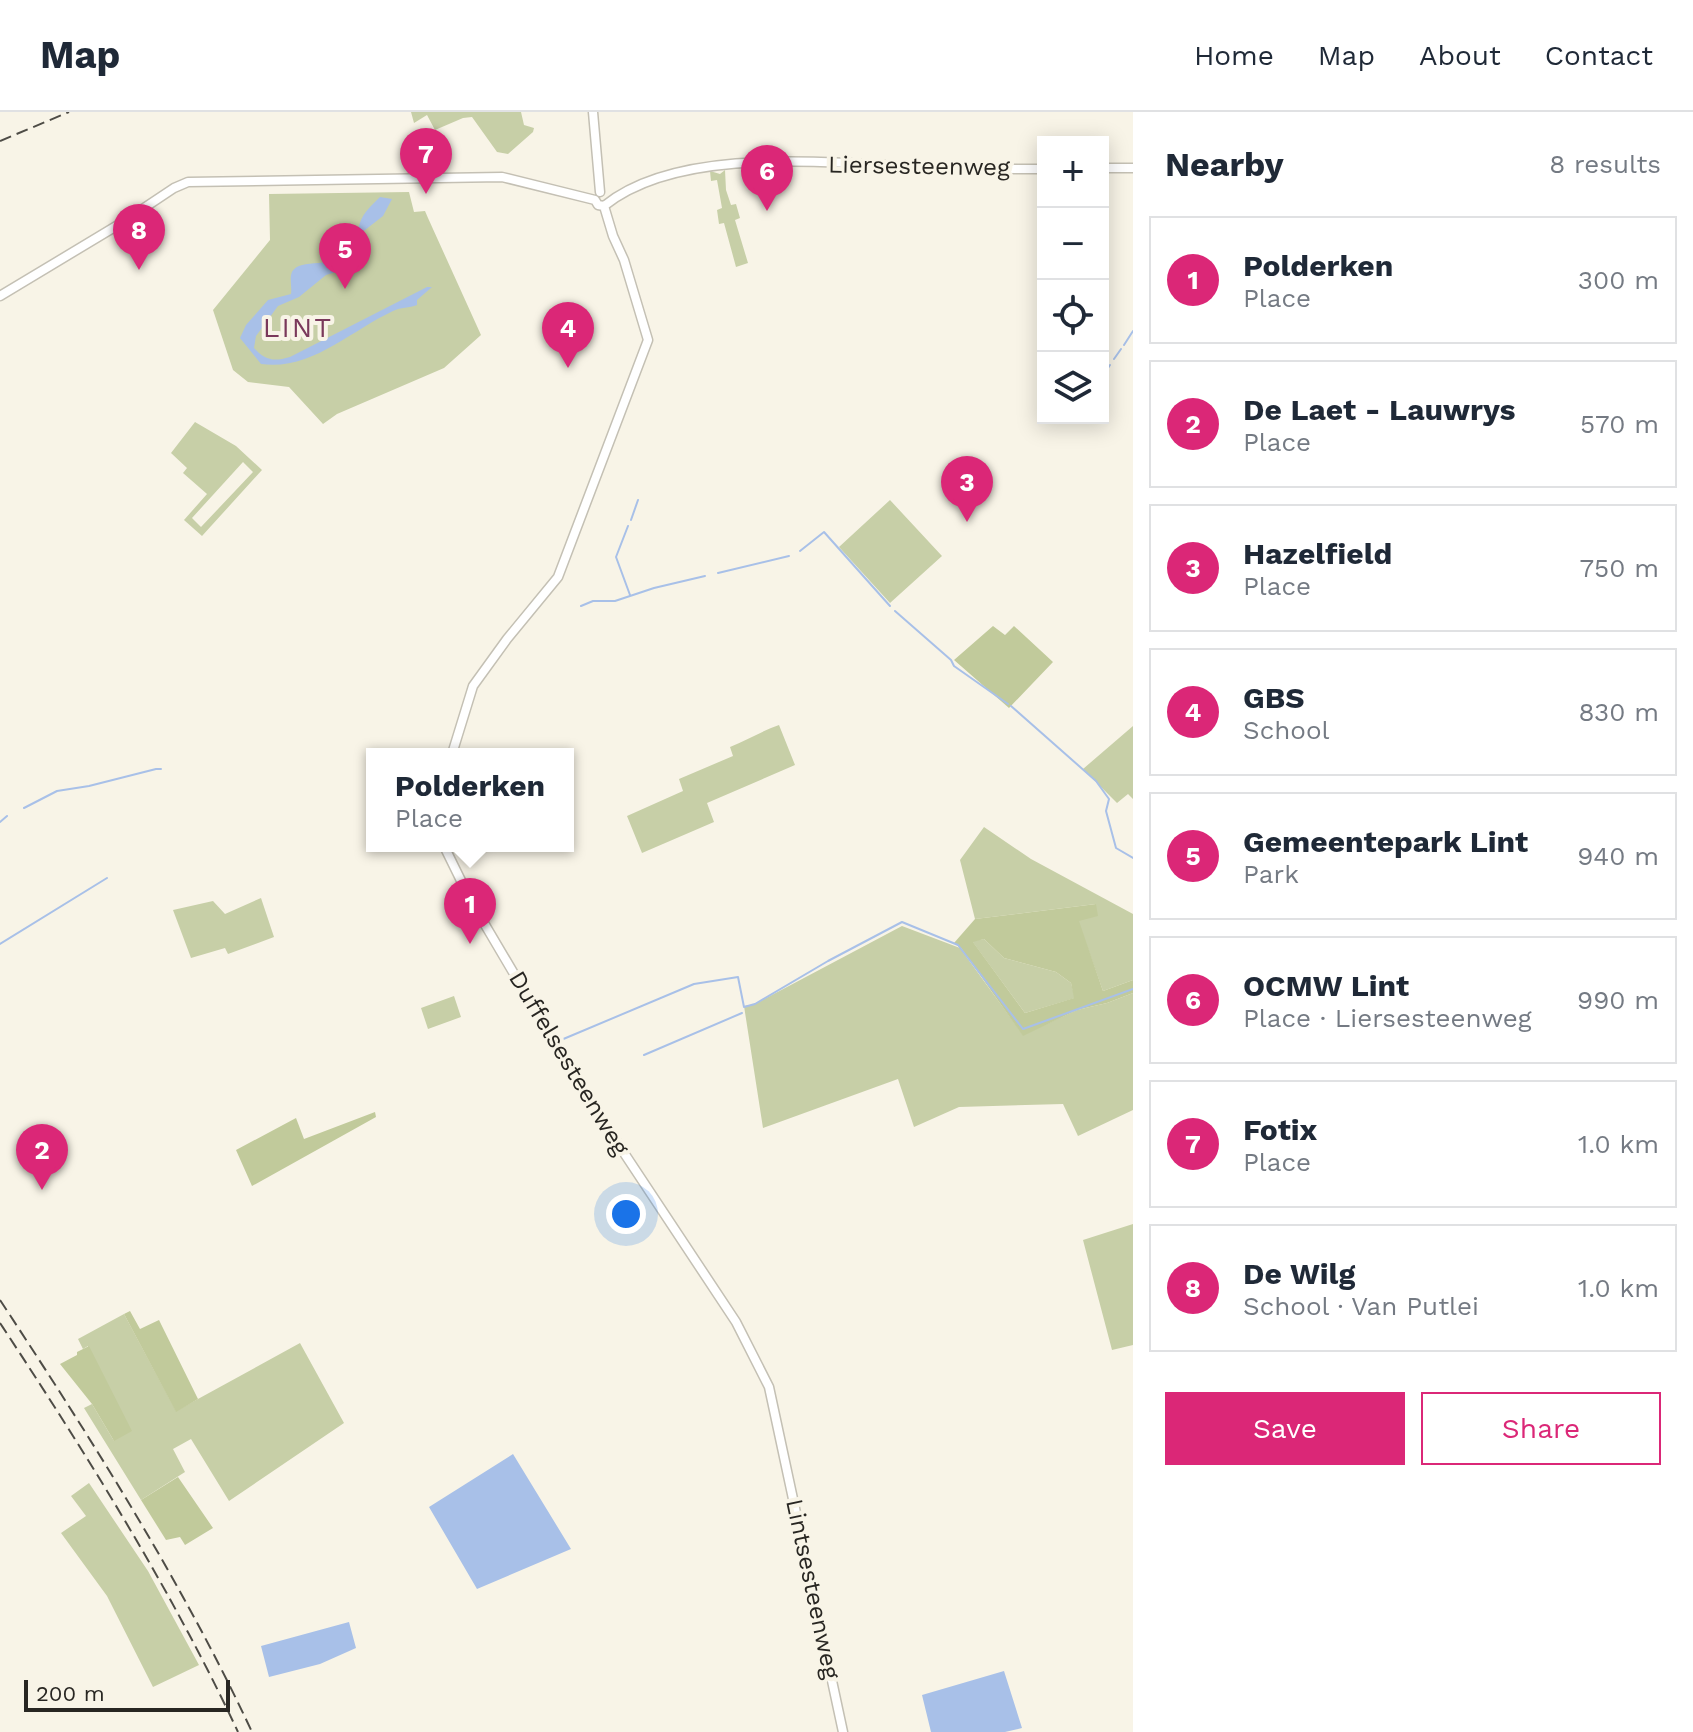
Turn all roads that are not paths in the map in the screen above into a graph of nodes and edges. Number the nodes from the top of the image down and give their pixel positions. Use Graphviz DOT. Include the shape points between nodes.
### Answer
graph roads {
  1 [pos="593,112"];
  2 [pos="1109,168"];
  3 [pos="1133,168"];
  4 [pos="1037,169"];
  5 [pos="598,196"];
  6 [pos="607,203"];
  7 [pos="0,296"];
  8 [pos="454,748"];
  9 [pos="447,852"];
  10 [pos="783,1446"];
  11 [pos="843,1732"];
  1 -- 5 [label="street"];
  2 -- 3 [label="street"];
  4 -- 6 [label="street, Liersesteenweg" via="734,163 676,172"];
  5 -- 6 [label="street" via="598,205"];
  5 -- 7 [label="street" via="502,177 188,182"];
  6 -- 8 [label="street" via="648,340 558,577 473,686"];
  9 -- 10 [label="street, Duffelsesteenweg" via="585,1094 736,1322 769,1387"];
  10 -- 11 [label="street, Lintsesteenweg"];
}
